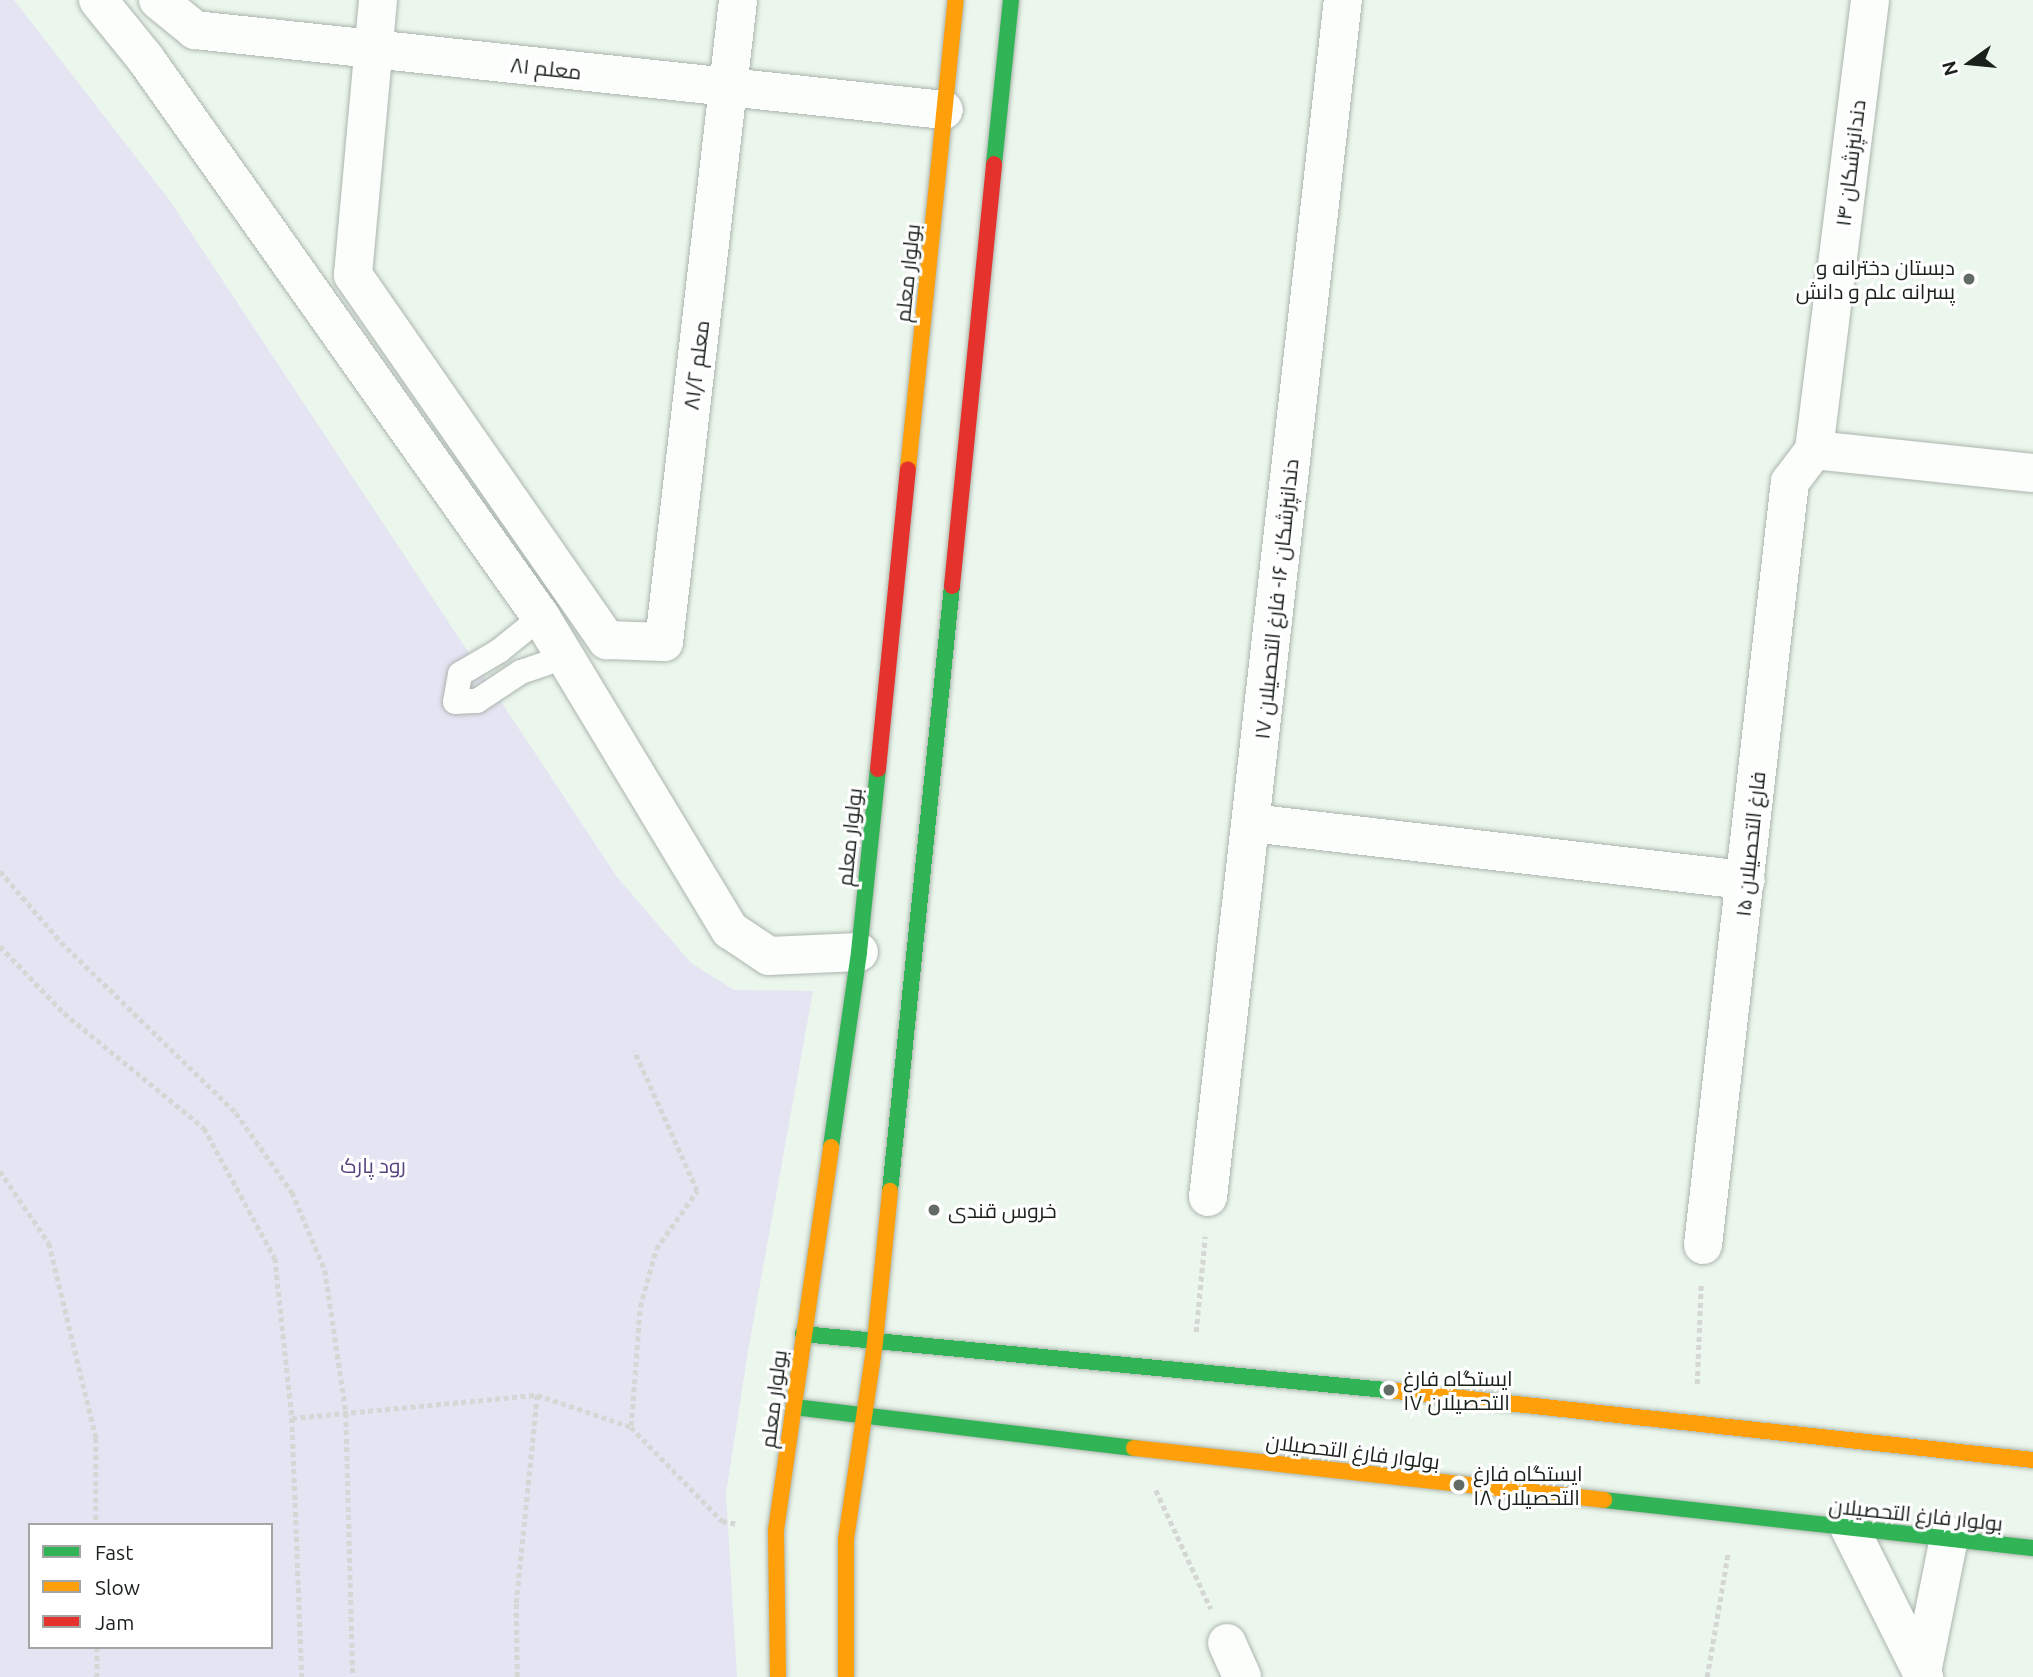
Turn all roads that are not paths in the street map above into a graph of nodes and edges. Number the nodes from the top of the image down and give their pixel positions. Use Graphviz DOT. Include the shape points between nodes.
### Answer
graph roads {
  1 [pos="98,0"];
  2 [pos="158,0"];
  3 [pos="378,0"];
  4 [pos="737,0"];
  5 [pos="956,0"];
  6 [pos="1011,0"];
  7 [pos="1343,0"];
  8 [pos="1870,0"];
  9 [pos="373,49"];
  10 [pos="729,88"];
  11 [pos="944,110"];
  12 [pos="1814,450"];
  13 [pos="2033,473"];
  14 [pos="541,617"];
  15 [pos="565,657"];
  16 [pos="1251,823"];
  17 [pos="1746,880"];
  18 [pos="859,952"];
  19 [pos="1208,1197"];
  20 [pos="1703,1245"];
  21 [pos="803,1335"];
  22 [pos="875,1342"];
  23 [pos="794,1407"];
  24 [pos="865,1418"];
  25 [pos="2033,1460"];
  26 [pos="1849,1527"];
  27 [pos="1948,1538"];
  28 [pos="2033,1548"];
  29 [pos="1227,1643"];
  30 [pos="1923,1674"];
  31 [pos="778,1677"];
  32 [pos="846,1677"];
  33 [pos="1242,1677"];
  1 -- 14 [label="street" via="145,58"];
  2 -- 9 [label="street, معلم ۸۱" via="195,30"];
  3 -- 9 [label="street"];
  4 -- 10 [label="street, معلم ۸۱/۲"];
  5 -- 11 [label="main road, بولوار معلم"];
  6 -- 22 [label="main road"];
  7 -- 16 [label="street, دندانپزشکان ۱۶- فارغ التحصیلان ۱۷"];
  8 -- 12 [label="street, دندانپزشکان ۱۴"];
  9 -- 10 [label="street, معلم ۸۱"];
  9 -- 10 [label="street, معلم ۸۱/۲" via="353,275 607,640 664,642"];
  10 -- 11 [label="street, معلم ۸۱"];
  11 -- 18 [label="main road, بولوار معلم"];
  12 -- 13 [label="street"];
  12 -- 17 [label="street, فارغ التحصیلان ۱۵" via="1790,482"];
  14 -- 15 [label="street"];
  14 -- 15 [label="lane" via="499,651 460,674 455,702 478,701 521,672"];
  15 -- 18 [label="street" via="730,930 769,956"];
  16 -- 17 [label="street"];
  16 -- 19 [label="street, دندانپزشکان ۱۶- فارغ التحصیلان ۱۷"];
  17 -- 20 [label="street, فارغ التحصیلان ۱۵"];
  18 -- 21 [label="main road, بولوار معلم"];
  21 -- 22 [label="main road"];
  21 -- 23 [label="main road, بولوار معلم"];
  22 -- 24 [label="main road"];
  22 -- 25 [label="main road"];
  23 -- 24 [label="main road, بولوار فارغ التحصیلان"];
  23 -- 31 [label="main road, بولوار معلم" via="776,1530"];
  24 -- 26 [label="main road, بولوار فارغ التحصیلان"];
  24 -- 32 [label="main road" via="846,1539"];
  26 -- 27 [label="main road, بولوار فارغ التحصیلان"];
  26 -- 30 [label="street"];
  27 -- 28 [label="main road, بولوار فارغ التحصیلان"];
  27 -- 30 [label="street"];
  29 -- 33 [label="street"];
}
